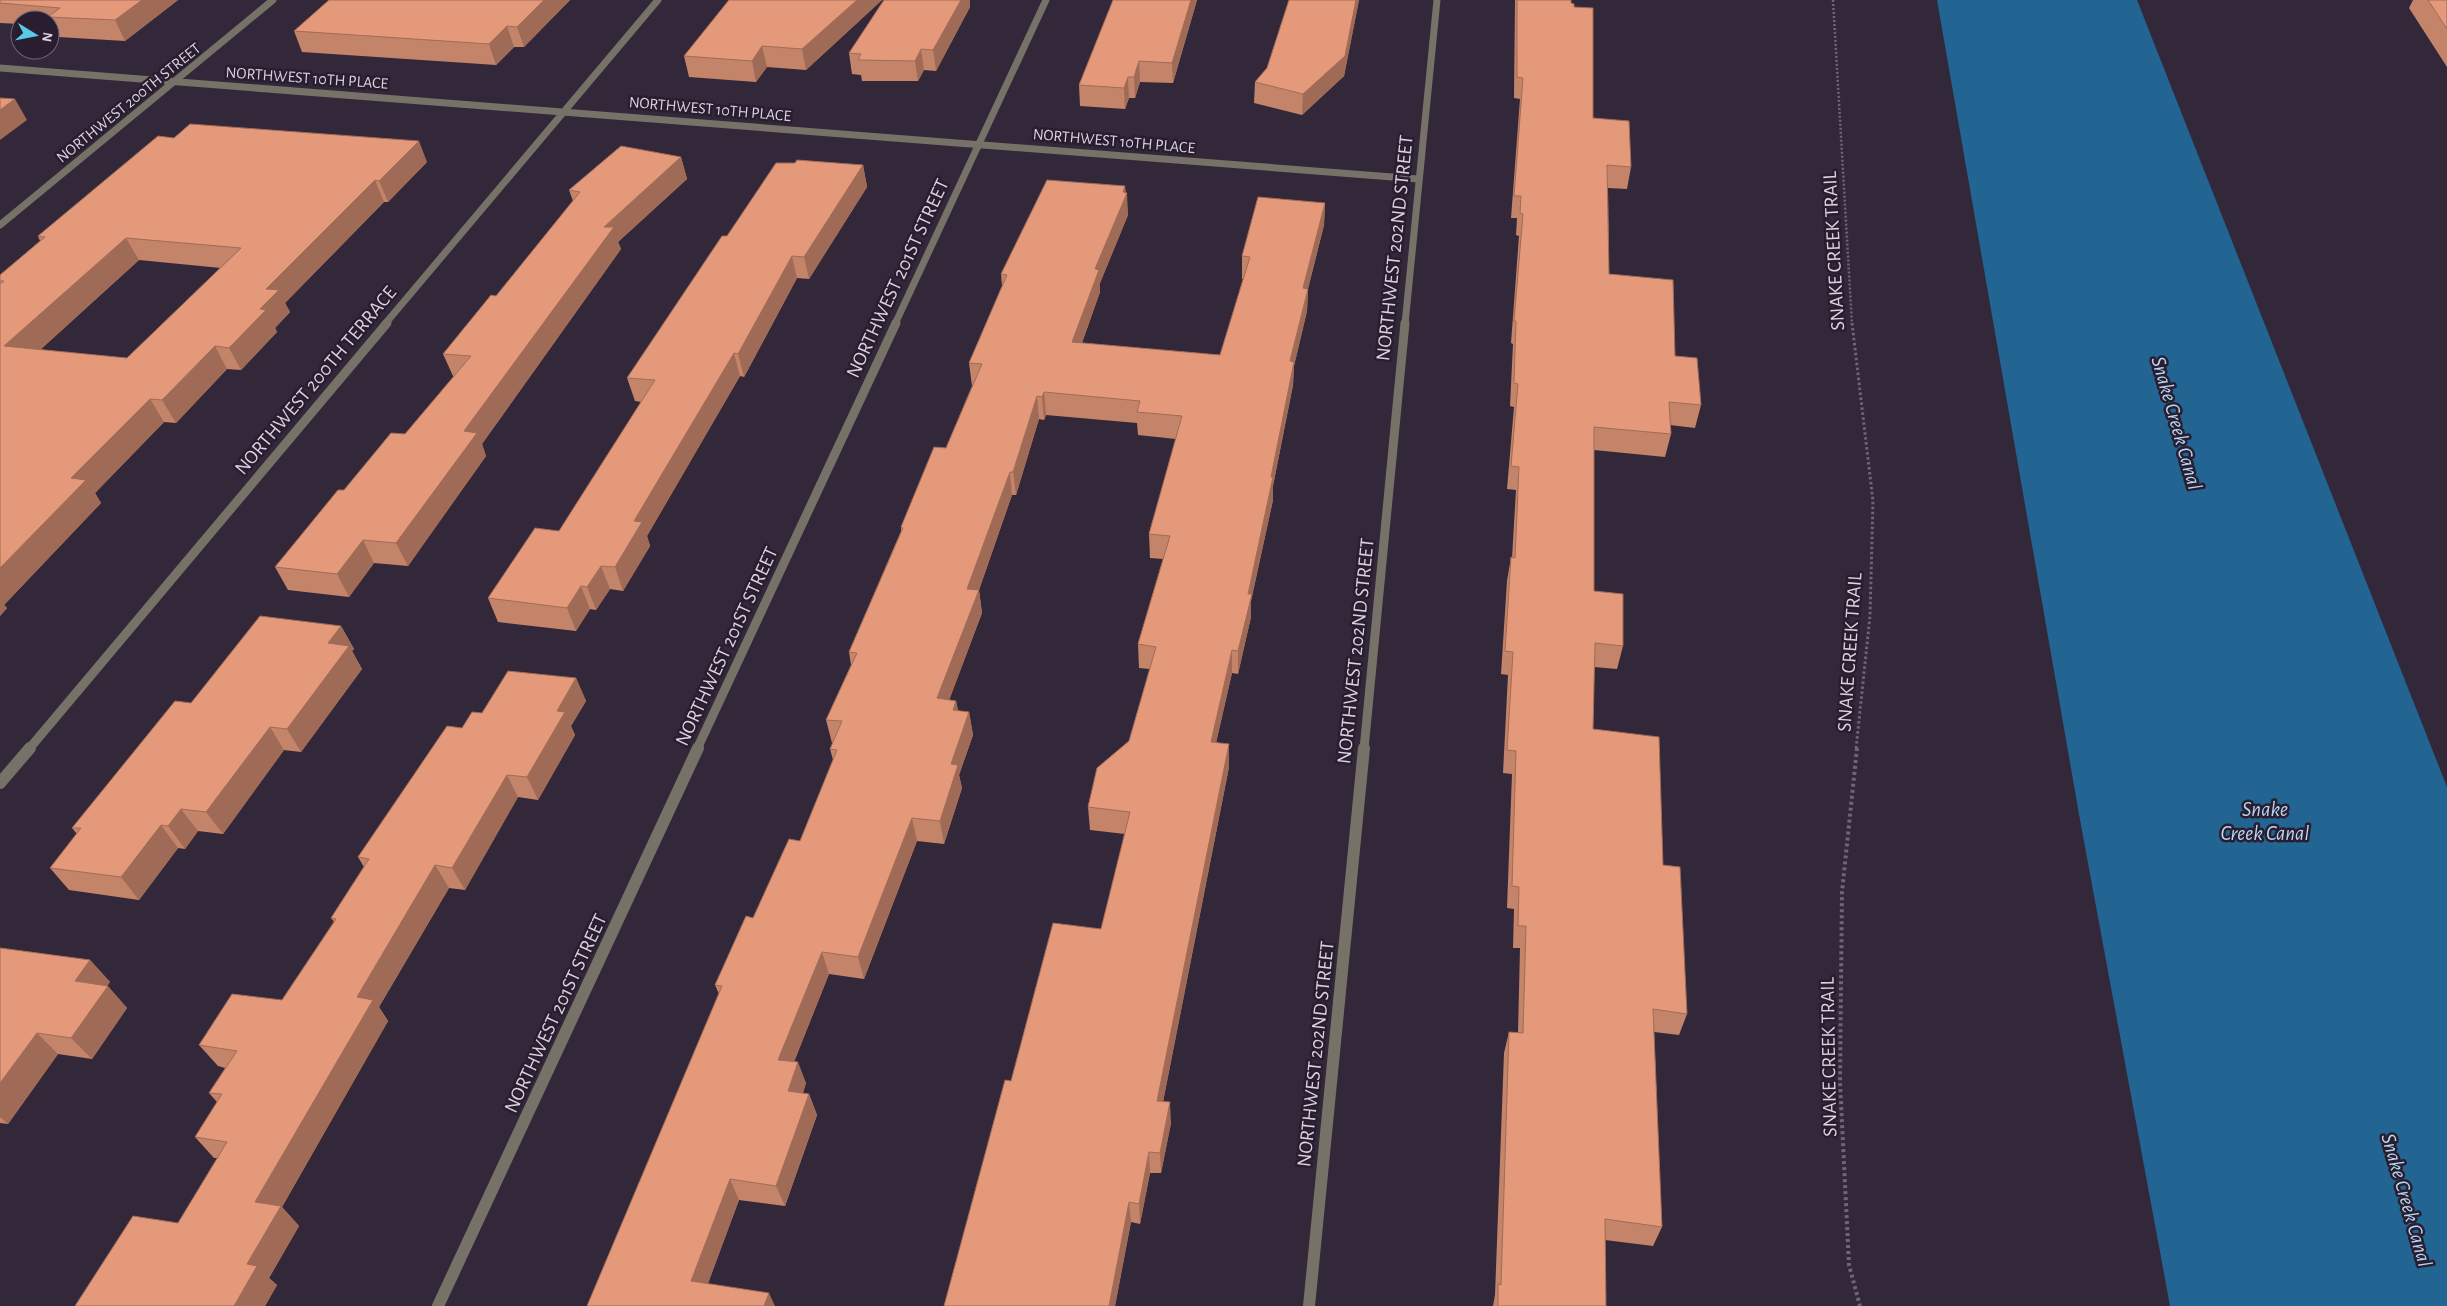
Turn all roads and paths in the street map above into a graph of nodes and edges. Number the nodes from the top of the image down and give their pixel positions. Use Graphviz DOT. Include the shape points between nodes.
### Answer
graph roads {
  1 [pos="273,0"];
  2 [pos="658,0"];
  3 [pos="1046,0"];
  4 [pos="1437,0"];
  5 [pos="1834,0"];
  6 [pos="0,68"];
  7 [pos="177,80"];
  8 [pos="564,110"];
  9 [pos="979,143"];
  10 [pos="1418,179"];
  11 [pos="0,225"];
  12 [pos="0,783"];
  13 [pos="438,1306"];
  14 [pos="1308,1306"];
  15 [pos="1860,1306"];
  1 -- 7 [label="street, NORTHWEST 200TH STREET"];
  2 -- 8 [label="street, NORTHWEST 200TH TERRACE"];
  3 -- 9 [label="street, NORTHWEST 201ST STREET"];
  4 -- 10 [label="street, NORTHWEST 202ND STREET"];
  5 -- 15 [label="path, SNAKE CREEK TRAIL" via="1852,331 1873,501 1870,616 1842,892 1841,1092 1849,1266"];
  6 -- 7 [label="street, NORTHWEST 10TH PLACE"];
  7 -- 8 [label="street, NORTHWEST 10TH PLACE"];
  7 -- 11 [label="street, NORTHWEST 200TH STREET"];
  8 -- 9 [label="street, NORTHWEST 10TH PLACE"];
  8 -- 12 [label="street, NORTHWEST 200TH TERRACE"];
  9 -- 10 [label="street, NORTHWEST 10TH PLACE"];
  9 -- 13 [label="street, NORTHWEST 201ST STREET"];
  10 -- 14 [label="street, NORTHWEST 202ND STREET"];
}
